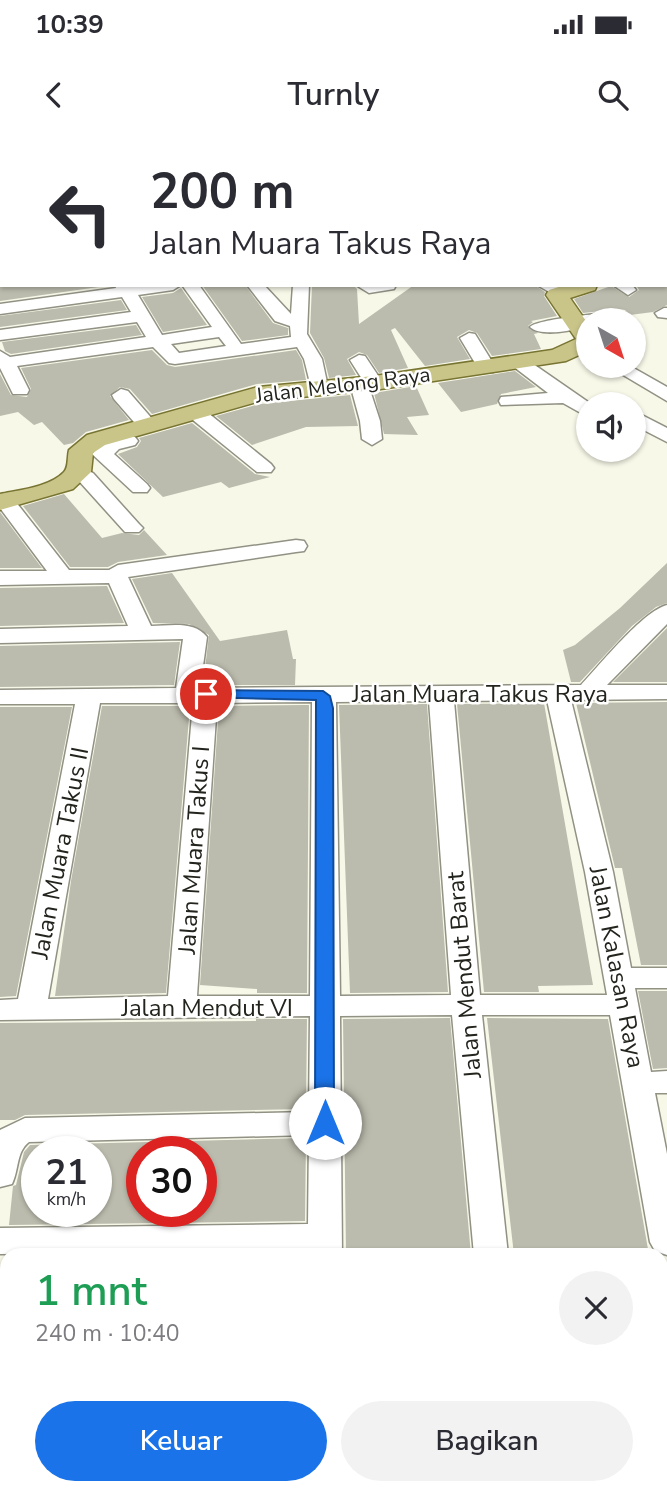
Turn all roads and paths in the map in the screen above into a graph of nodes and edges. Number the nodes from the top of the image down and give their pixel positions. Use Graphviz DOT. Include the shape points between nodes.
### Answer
graph roads {
  1 [pos="191,287"];
  2 [pos="257,287"];
  3 [pos="301,287"];
  4 [pos="570,287"];
  5 [pos="125,288"];
  6 [pos="552,289"];
  7 [pos="62,292"];
  8 [pos="3,303"];
  9 [pos="142,316"];
  10 [pos="576,323"];
  11 [pos="539,327"];
  12 [pos="576,330"];
  13 [pos="224,331"];
  14 [pos="302,332"];
  15 [pos="0,335"];
  16 [pos="576,337"];
  17 [pos="469,338"];
  18 [pos="157,340"];
  19 [pos="238,350"];
  20 [pos="3,360"];
  21 [pos="520,363"];
  22 [pos="487,368"];
  23 [pos="364,376"];
  24 [pos="637,378"];
  25 [pos="319,387"];
  26 [pos="20,390"];
  27 [pos="121,396"];
  28 [pos="564,396"];
  29 [pos="667,396"];
  30 [pos="508,401"];
  31 [pos="576,401"];
  32 [pos="195,412"];
  33 [pos="646,424"];
  34 [pos="147,425"];
  35 [pos="667,436"];
  36 [pos="372,439"];
  37 [pos="128,441"];
  38 [pos="114,465"];
  39 [pos="264,468"];
  40 [pos="79,470"];
  41 [pos="140,488"];
  42 [pos="2,501"];
  43 [pos="132,528"];
  44 [pos="296,546"];
  45 [pos="117,576"];
  46 [pos="63,577"];
  47 [pos="0,578"];
  48 [pos="667,612"];
  49 [pos="142,632"];
  50 [pos="641,635"];
  51 [pos="667,635"];
  52 [pos="0,636"];
  53 [pos="667,692"];
  54 [pos="197,694"];
  55 [pos="572,694"];
  56 [pos="441,695"];
  57 [pos="89,696"];
  58 [pos="323,696"];
  59 [pos="0,697"];
  60 [pos="667,978"];
  61 [pos="622,992"];
  62 [pos="466,1005"];
  63 [pos="182,1006"];
  64 [pos="326,1007"];
  65 [pos="0,1010"];
  66 [pos="31,1010"];
  67 [pos="653,1083"];
  68 [pos="325,1123"];
  69 [pos="25,1130"];
  70 [pos="0,1175"];
  71 [pos="662,1194"];
  72 [pos="0,1241"];
  73 [pos="667,1242"];
  74 [pos="325,1246"];
  75 [pos="490,1248"];
  1 -- 13 [label="street"];
  2 -- 14 [label="street" via="281,317"];
  3 -- 14 [label="street"];
  4 -- 6 [label="main road"];
  5 -- 7 [label="street"];
  5 -- 9 [label="street"];
  6 -- 10 [label="main road"];
  7 -- 8 [label="street"];
  9 -- 15 [label="street"];
  9 -- 18 [label="street"];
  11 -- 12 [label="street"];
  13 -- 18 [label="street"];
  13 -- 19 [label="street"];
  14 -- 19 [label="street"];
  14 -- 25 [label="street"];
  16 -- 21 [label="main road, Jalan Melong Raya" via="558,356"];
  17 -- 22 [label="street"];
  18 -- 19 [label="street" via="178,360"];
  18 -- 20 [label="street"];
  20 -- 26 [label="street"];
  21 -- 22 [label="main road, Jalan Melong Raya"];
  21 -- 28 [label="street"];
  22 -- 23 [label="main road, Jalan Melong Raya"];
  23 -- 25 [label="main road, Jalan Melong Raya"];
  23 -- 36 [label="street"];
  24 -- 29 [label="street"];
  25 -- 32 [label="main road, Jalan Melong Raya" via="258,394"];
  27 -- 34 [label="street"];
  28 -- 30 [label="street"];
  28 -- 31 [label="street"];
  32 -- 34 [label="main road, Jalan Melong Raya"];
  32 -- 39 [label="street"];
  33 -- 35 [label="street"];
  34 -- 40 [label="main road, Jalan Melong Raya" via="86,445 79,455"];
  37 -- 38 [label="street" via="112,445 102,454"];
  38 -- 40 [label="street"];
  38 -- 41 [label="street"];
  40 -- 42 [label="main road, Jalan Melong Raya" via="54,488"];
  40 -- 43 [label="street"];
  42 -- 46 [label="street"];
  44 -- 45 [label="street" via="118,572"];
  45 -- 46 [label="street"];
  45 -- 49 [label="street"];
  46 -- 47 [label="street"];
  48 -- 50 [label="street"];
  49 -- 52 [label="street"];
  49 -- 54 [label="street, Jalan Muara Takus I" via="183,632 195,637"];
  50 -- 51 [label="street"];
  50 -- 55 [label="street"];
  53 -- 55 [label="street, Jalan Muara Takus Raya"];
  54 -- 57 [label="street, Jalan Muara Takus Raya"];
  54 -- 58 [label="street, Jalan Muara Takus Raya"];
  54 -- 63 [label="street, Jalan Muara Takus I"];
  55 -- 56 [label="street, Jalan Muara Takus Raya"];
  55 -- 61 [label="street, Jalan Kalasan Raya" via="596,859"];
  56 -- 58 [label="street, Jalan Muara Takus Raya"];
  56 -- 62 [label="street, Jalan Mendut Barat"];
  57 -- 59 [label="street, Jalan Muara Takus Raya"];
  57 -- 66 [label="street, Jalan Muara Takus II"];
  58 -- 64 [label="street"];
  60 -- 61 [label="street"];
  61 -- 62 [label="street, Jalan Mendut VI"];
  61 -- 67 [label="street, Jalan Kalasan Raya"];
  62 -- 64 [label="street, Jalan Mendut VI"];
  62 -- 75 [label="street, Jalan Mendut Barat"];
  63 -- 64 [label="street, Jalan Mendut VI"];
  63 -- 66 [label="street, Jalan Mendut VI"];
  64 -- 68 [label="street"];
  65 -- 66 [label="street, Jalan Mendut VI"];
  67 -- 71 [label="street, Jalan Kalasan Raya"];
  68 -- 69 [label="street"];
  68 -- 74 [label="street"];
  69 -- 70 [label="street" via="6,1142"];
  71 -- 73 [label="street, Jalan Kalasan Raya"];
  72 -- 74 [label="street"];
}
